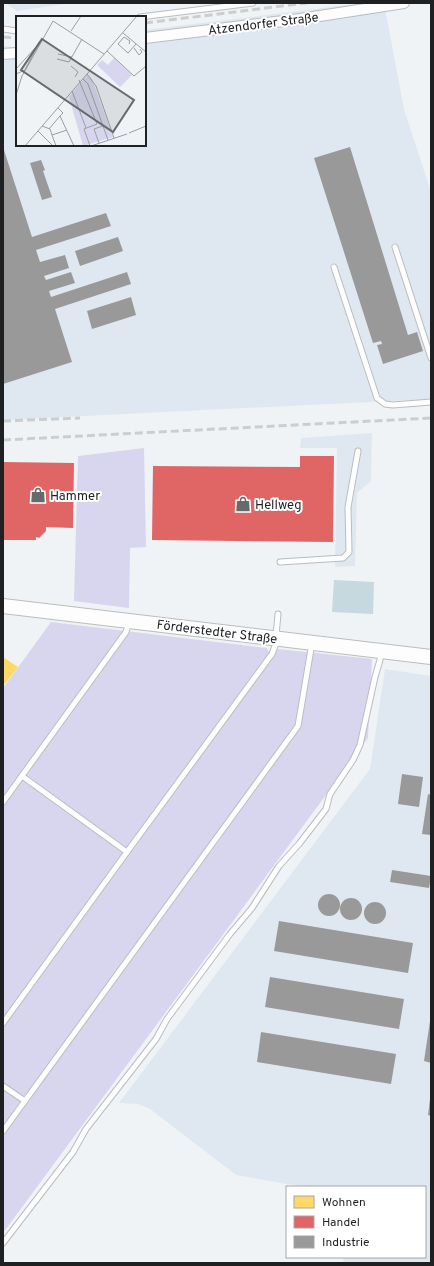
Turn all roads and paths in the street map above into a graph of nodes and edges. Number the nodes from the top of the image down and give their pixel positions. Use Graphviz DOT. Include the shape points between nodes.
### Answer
graph roads {
  1 [pos="253,3"];
  2 [pos="404,3"];
  3 [pos="146,16"];
  4 [pos="3,29"];
  5 [pos="16,31"];
  6 [pos="146,38"];
  7 [pos="16,53"];
  8 [pos="3,54"];
  9 [pos="395,247"];
  10 [pos="334,267"];
  11 [pos="431,358"];
  12 [pos="431,402"];
  13 [pos="358,451"];
  14 [pos="280,562"];
  15 [pos="3,606"];
  16 [pos="278,614"];
  17 [pos="129,621"];
  18 [pos="276,638"];
  19 [pos="312,643"];
  20 [pos="380,651"];
  21 [pos="431,657"];
  22 [pos="22,776"];
  23 [pos="3,802"];
  24 [pos="127,852"];
  25 [pos="3,1023"];
  26 [pos="3,1086"];
  27 [pos="25,1101"];
  28 [pos="3,1131"];
  29 [pos="3,1244"];
  1 -- 3 [label="lane"];
  2 -- 6 [label="street, Atzendorfer Straße"];
  4 -- 5 [label="lane"];
  7 -- 8 [label="street"];
  9 -- 11 [label="lane"];
  10 -- 12 [label="lane" via="377,398 385,404 393,405"];
  13 -- 14 [label="lane" via="348,507 349,552 343,558"];
  15 -- 17 [label="main road, Förderstedter Straße"];
  16 -- 18 [label="lane"];
  17 -- 18 [label="main road, Förderstedter Straße"];
  17 -- 22 [label="lane" via="126,632"];
  18 -- 19 [label="main road, Förderstedter Straße"];
  18 -- 24 [label="lane" via="272,654"];
  19 -- 20 [label="main road, Förderstedter Straße"];
  19 -- 27 [label="lane" via="298,726"];
  20 -- 21 [label="main road, Förderstedter Straße"];
  20 -- 29 [label="lane" via="360,745 330,794 326,809 279,866 252,908 167,1019 156,1039"];
  22 -- 23 [label="lane"];
  22 -- 24 [label="lane"];
  24 -- 25 [label="lane"];
  26 -- 27 [label="lane"];
  27 -- 28 [label="lane"];
}
